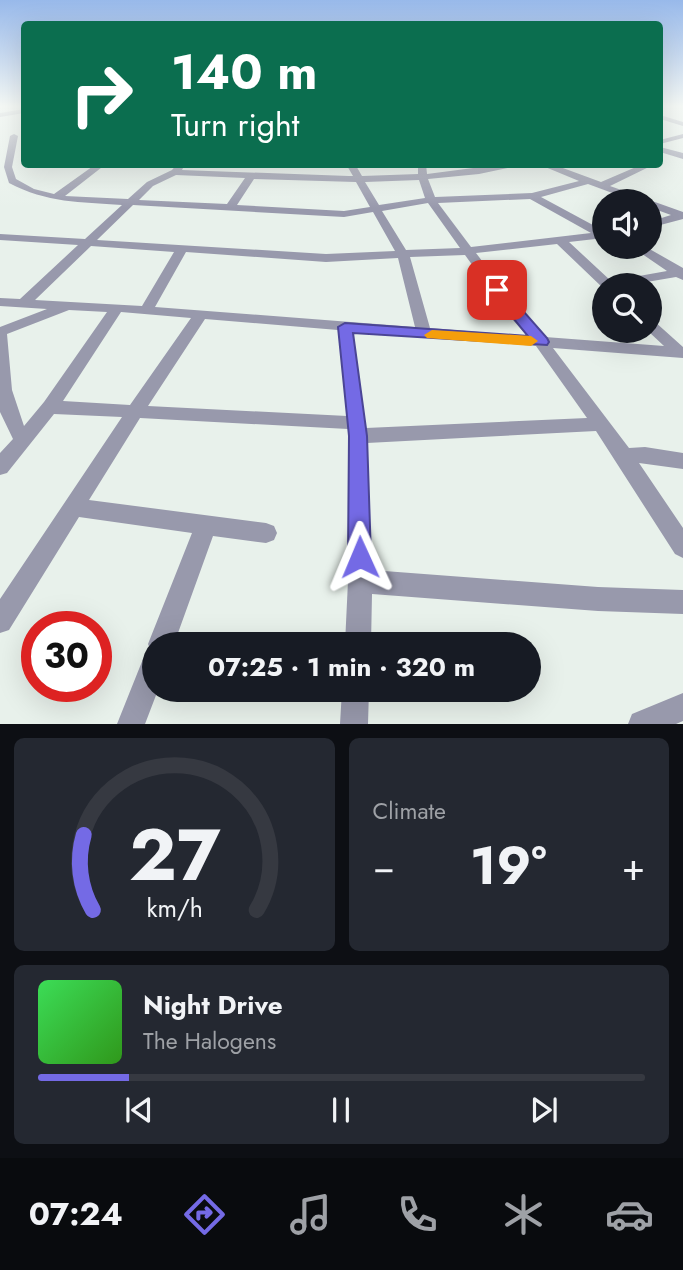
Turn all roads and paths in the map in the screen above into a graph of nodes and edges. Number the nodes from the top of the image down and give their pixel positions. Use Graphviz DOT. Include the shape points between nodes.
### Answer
graph roads {
  1 [pos="10,140"];
  2 [pos="12,161"];
  3 [pos="96,168"];
  4 [pos="179,168"];
  5 [pos="352,168"];
  6 [pos="504,168"];
  7 [pos="552,168"];
  8 [pos="562,168"];
  9 [pos="641,168"];
  10 [pos="557,170"];
  11 [pos="423,172"];
  12 [pos="251,176"];
  13 [pos="358,178"];
  14 [pos="588,181"];
  15 [pos="601,186"];
  16 [pos="609,189"];
  17 [pos="532,196"];
  18 [pos="55,198"];
  19 [pos="431,200"];
  20 [pos="128,203"];
  21 [pos="662,208"];
  22 [pos="229,209"];
  23 [pos="377,209"];
  24 [pos="682,215"];
  25 [pos="662,221"];
  26 [pos="592,229"];
  27 [pos="592,236"];
  28 [pos="2,239"];
  29 [pos="560,240"];
  30 [pos="85,244"];
  31 [pos="181,250"];
  32 [pos="467,251"];
  33 [pos="403,255"];
  34 [pos="658,259"];
  35 [pos="595,273"];
  36 [pos="682,274"];
  37 [pos="662,277"];
  38 [pos="0,302"];
  39 [pos="24,303"];
  40 [pos="70,305"];
  41 [pos="117,308"];
  42 [pos="146,311"];
  43 [pos="201,314"];
  44 [pos="345,327"];
  45 [pos="0,333"];
  46 [pos="424,334"];
  47 [pos="662,335"];
  48 [pos="541,342"];
  49 [pos="682,353"];
  50 [pos="50,407"];
  51 [pos="135,411"];
  52 [pos="600,424"];
  53 [pos="357,430"];
  54 [pos="23,439"];
  55 [pos="624,456"];
  56 [pos="683,460"];
  57 [pos="0,467"];
  58 [pos="74,506"];
  59 [pos="206,525"];
  60 [pos="266,533"];
  61 [pos="683,547"];
  62 [pos="360,581"];
  63 [pos="683,602"];
  64 [pos="0,621"];
  65 [pos="166,632"];
  66 [pos="358,632"];
  67 [pos="142,695"];
  68 [pos="355,702"];
  69 [pos="683,707"];
  70 [pos="131,724"];
  71 [pos="354,724"];
  72 [pos="642,724"];
  1 -- 2 [label="street"];
  2 -- 18 [label="street" via="9,175 19,185"];
  3 -- 18 [label="street"];
  4 -- 12 [label="street"];
  4 -- 20 [label="street" via="149,184"];
  5 -- 13 [label="street"];
  6 -- 11 [label="street" via="481,173"];
  7 -- 10 [label="street"];
  8 -- 10 [label="street"];
  9 -- 15 [label="street"];
  10 -- 14 [label="street"];
  11 -- 13 [label="street"];
  11 -- 19 [label="street"];
  12 -- 13 [label="street"];
  12 -- 22 [label="street"];
  13 -- 23 [label="street"];
  14 -- 15 [label="street"];
  14 -- 17 [label="street"];
  15 -- 16 [label="street"];
  17 -- 19 [label="street"];
  17 -- 26 [label="street"];
  18 -- 20 [label="street"];
  19 -- 23 [label="street"];
  19 -- 32 [label="street"];
  20 -- 22 [label="street"];
  20 -- 30 [label="street"];
  21 -- 24 [label="street"];
  22 -- 23 [label="street" via="324,215"];
  23 -- 33 [label="street"];
  24 -- 25 [label="street"];
  27 -- 29 [label="street"];
  28 -- 30 [label="street"];
  29 -- 32 [label="street"];
  29 -- 35 [label="street"];
  30 -- 31 [label="street"];
  30 -- 39 [label="street"];
  31 -- 33 [label="street" via="326,258"];
  31 -- 42 [label="street"];
  32 -- 33 [label="street"];
  32 -- 48 [label="street"];
  33 -- 46 [label="street"];
  34 -- 36 [label="street"];
  36 -- 37 [label="street"];
  38 -- 39 [label="street"];
  39 -- 40 [label="street"];
  40 -- 41 [label="street"];
  40 -- 45 [label="street"];
  41 -- 42 [label="street"];
  41 -- 50 [label="street"];
  42 -- 43 [label="street"];
  43 -- 44 [label="street"];
  43 -- 51 [label="street"];
  44 -- 46 [label="street"];
  44 -- 53 [label="street"];
  45 -- 54 [label="street" via="7,410"];
  46 -- 48 [label="street"];
  47 -- 49 [label="street"];
  48 -- 49 [label="street"];
  48 -- 52 [label="street"];
  50 -- 51 [label="street"];
  50 -- 54 [label="street"];
  51 -- 53 [label="street"];
  51 -- 58 [label="street"];
  52 -- 53 [label="street"];
  52 -- 55 [label="street"];
  53 -- 62 [label="street"];
  54 -- 57 [label="street"];
  55 -- 56 [label="street"];
  55 -- 61 [label="street"];
  58 -- 59 [label="street"];
  58 -- 64 [label="street"];
  59 -- 60 [label="street"];
  59 -- 65 [label="street"];
  62 -- 63 [label="street"];
  62 -- 66 [label="street"];
  67 -- 70 [label="street"];
  68 -- 71 [label="street"];
  69 -- 72 [label="street"];
}
